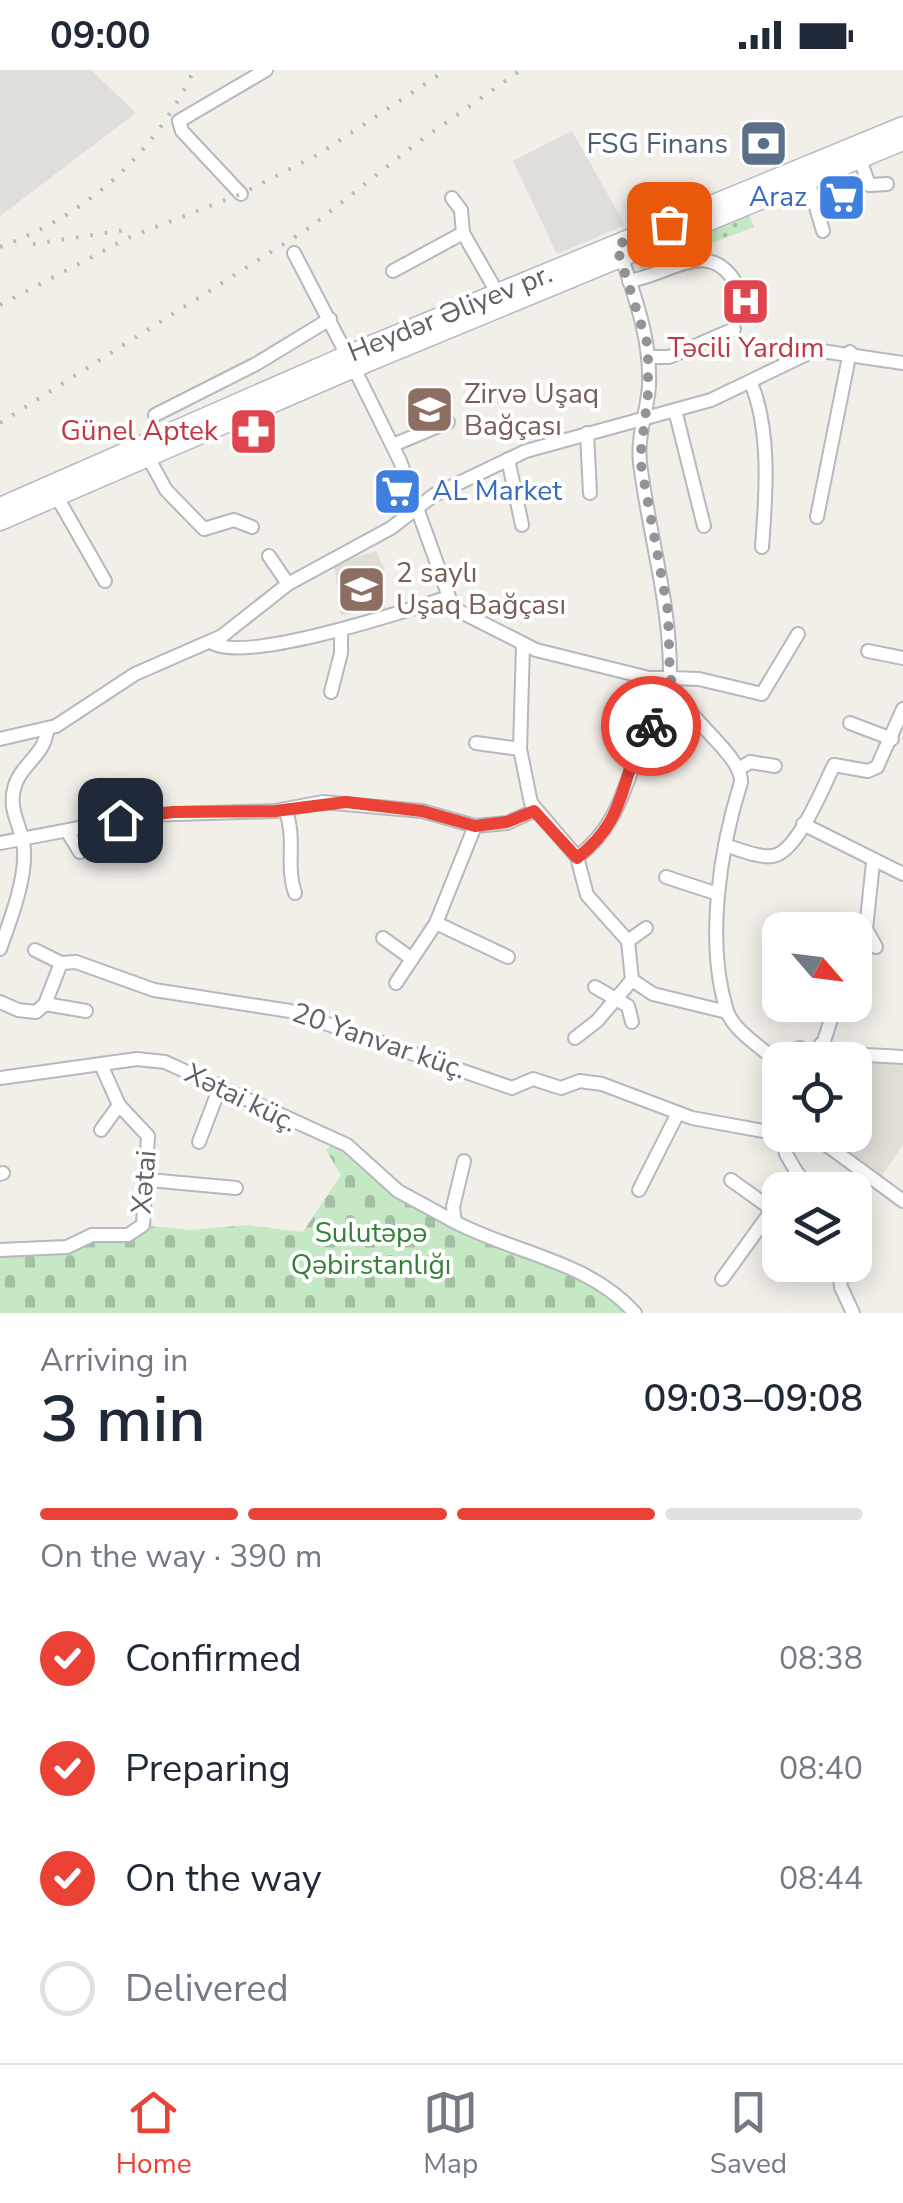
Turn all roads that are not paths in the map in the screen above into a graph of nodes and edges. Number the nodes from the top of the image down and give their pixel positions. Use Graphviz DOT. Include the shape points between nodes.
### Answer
graph roads {
  1 [pos="266,70"];
  2 [pos="903,126"];
  3 [pos="903,141"];
  4 [pos="860,159"];
  5 [pos="808,180"];
  6 [pos="887,184"];
  7 [pos="242,194"];
  8 [pos="452,198"];
  9 [pos="823,230"];
  10 [pos="464,233"];
  11 [pos="619,252"];
  12 [pos="294,254"];
  13 [pos="393,272"];
  14 [pos="629,281"];
  15 [pos="737,285"];
  16 [pos="498,294"];
  17 [pos="330,319"];
  18 [pos="734,329"];
  19 [pos="850,352"];
  20 [pos="648,357"];
  21 [pos="350,361"];
  22 [pos="903,362"];
  23 [pos="751,383"];
  24 [pos="675,410"];
  25 [pos="155,415"];
  26 [pos="642,418"];
  27 [pos="448,422"];
  28 [pos="587,433"];
  29 [pos="393,445"];
  30 [pos="148,457"];
  31 [pos="508,459"];
  32 [pos="590,493"];
  33 [pos="57,497"];
  34 [pos="0,507"];
  35 [pos="417,507"];
  36 [pos="817,517"];
  37 [pos="0,521"];
  38 [pos="522,525"];
  39 [pos="704,526"];
  40 [pos="252,527"];
  41 [pos="762,547"];
  42 [pos="269,556"];
  43 [pos="105,581"];
  44 [pos="288,584"];
  45 [pos="446,598"];
  46 [pos="341,631"];
  47 [pos="798,634"];
  48 [pos="211,642"];
  49 [pos="523,646"];
  50 [pos="868,651"];
  51 [pos="903,658"];
  52 [pos="670,678"];
  53 [pos="331,692"];
  54 [pos="903,708"];
  55 [pos="686,710"];
  56 [pos="850,723"];
  57 [pos="47,729"];
  58 [pos="0,739"];
  59 [pos="892,739"];
  60 [pos="476,743"];
  61 [pos="520,750"];
  62 [pos="775,766"];
  63 [pos="739,769"];
  64 [pos="285,809"];
  65 [pos="534,811"];
  66 [pos="147,815"];
  67 [pos="804,824"];
  68 [pos="475,826"];
  69 [pos="67,831"];
  70 [pos="148,838"];
  71 [pos="22,839"];
  72 [pos="0,842"];
  73 [pos="725,845"];
  74 [pos="80,852"];
  75 [pos="577,858"];
  76 [pos="873,862"];
  77 [pos="903,874"];
  78 [pos="666,877"];
  79 [pos="295,894"];
  80 [pos="718,894"];
  81 [pos="436,923"];
  82 [pos="646,928"];
  83 [pos="383,938"];
  84 [pos="628,941"];
  85 [pos="876,947"];
  86 [pos="0,948"];
  87 [pos="35,950"];
  88 [pos="508,957"];
  89 [pos="412,959"];
  90 [pos="61,963"];
  91 [pos="632,980"];
  92 [pos="396,983"];
  93 [pos="595,988"];
  94 [pos="617,999"];
  95 [pos="0,1002"];
  96 [pos="46,1004"];
  97 [pos="86,1011"];
  98 [pos="727,1012"];
  99 [pos="632,1022"];
  100 [pos="575,1038"];
  101 [pos="762,1046"];
  102 [pos="872,1055"];
  103 [pos="903,1057"];
  104 [pos="102,1067"];
  105 [pos="0,1078"];
  106 [pos="221,1084"];
  107 [pos="118,1105"];
  108 [pos="678,1113"];
  109 [pos="102,1130"];
  110 [pos="762,1131"];
  111 [pos="199,1142"];
  112 [pos="836,1152"];
  113 [pos="464,1161"];
  114 [pos="148,1180"];
  115 [pos="731,1180"];
  116 [pos="236,1188"];
  117 [pos="639,1190"];
  118 [pos="762,1196"];
  119 [pos="903,1201"];
  120 [pos="455,1222"];
  121 [pos="762,1224"];
  122 [pos="0,1250"];
  123 [pos="722,1279"];
  124 [pos="840,1282"];
  125 [pos="635,1313"];
  126 [pos="853,1313"];
  1 -- 7 [label="street" via="180,120 182,131"];
  2 -- 11 [label="main road, Heydər Əliyev pr."];
  3 -- 4 [label="main road, Heydər Əliyev pr."];
  4 -- 5 [label="main road, Heydər Əliyev pr."];
  4 -- 6 [label="street" via="869,185"];
  5 -- 9 [label="street"];
  5 -- 11 [label="main road, Heydər Əliyev pr."];
  8 -- 10 [label="street"];
  10 -- 13 [label="street"];
  10 -- 16 [label="street"];
  11 -- 14 [label="street"];
  11 -- 16 [label="main road, Heydər Əliyev pr."];
  11 -- 21 [label="main road, Heydər Əliyev pr."];
  12 -- 17 [label="street"];
  14 -- 15 [label="street" via="704,258 726,266"];
  14 -- 20 [label="street"];
  16 -- 21 [label="main road, Heydər Əliyev pr."];
  17 -- 21 [label="street"];
  17 -- 25 [label="street"];
  18 -- 20 [label="street" via="669,356"];
  19 -- 22 [label="street"];
  19 -- 23 [label="street" via="815,350"];
  19 -- 36 [label="street"];
  20 -- 26 [label="street"];
  21 -- 29 [label="street"];
  21 -- 30 [label="main road, Heydər Əliyev pr."];
  21 -- 34 [label="main road, Heydər Əliyev pr."];
  23 -- 24 [label="street"];
  23 -- 41 [label="street" via="764,483"];
  24 -- 26 [label="street"];
  24 -- 39 [label="street"];
  26 -- 28 [label="street"];
  26 -- 52 [label="street" via="640,459 668,612"];
  27 -- 29 [label="street"];
  28 -- 31 [label="street"];
  28 -- 32 [label="street"];
  29 -- 35 [label="street"];
  30 -- 33 [label="main road, Heydər Əliyev pr."];
  30 -- 40 [label="street" via="166,490 204,529 234,520"];
  31 -- 35 [label="street"];
  31 -- 38 [label="street"];
  33 -- 37 [label="main road, Heydər Əliyev pr."];
  33 -- 43 [label="street"];
  35 -- 44 [label="street" via="382,534"];
  35 -- 45 [label="street"];
  42 -- 44 [label="street"];
  44 -- 48 [label="street"];
  45 -- 46 [label="street"];
  45 -- 49 [label="street" via="460,614"];
  46 -- 48 [label="street" via="235,651"];
  46 -- 53 [label="street"];
  47 -- 52 [label="street" via="762,694"];
  48 -- 57 [label="street" via="134,674"];
  49 -- 52 [label="street"];
  49 -- 61 [label="street"];
  50 -- 51 [label="street"];
  52 -- 55 [label="street"];
  54 -- 59 [label="street"];
  55 -- 63 [label="street"];
  55 -- 75 [label="street" via="648,730 616,816"];
  56 -- 59 [label="street"];
  57 -- 58 [label="street"];
  57 -- 71 [label="street" via="44,746 12,793"];
  59 -- 67 [label="street" via="872,770 834,765"];
  60 -- 61 [label="street"];
  61 -- 65 [label="street"];
  62 -- 63 [label="street" via="750,762"];
  63 -- 73 [label="street"];
  64 -- 66 [label="street"];
  64 -- 68 [label="street" via="364,804"];
  64 -- 79 [label="street" via="294,836 289,872"];
  65 -- 68 [label="street"];
  65 -- 75 [label="street"];
  66 -- 69 [label="street"];
  66 -- 70 [label="street"];
  67 -- 73 [label="street" via="777,855"];
  67 -- 76 [label="street"];
  68 -- 81 [label="street"];
  69 -- 71 [label="street"];
  69 -- 74 [label="street"];
  71 -- 72 [label="street"];
  71 -- 86 [label="street" via="22,866"];
  73 -- 80 [label="street"];
  75 -- 84 [label="street" via="587,895"];
  76 -- 77 [label="street"];
  76 -- 85 [label="street" via="866,929"];
  78 -- 80 [label="street"];
  80 -- 98 [label="street"];
  81 -- 88 [label="street"];
  81 -- 89 [label="street"];
  82 -- 84 [label="street"];
  83 -- 89 [label="street"];
  84 -- 91 [label="street"];
  87 -- 90 [label="street, 20 Yanvar küç."];
  89 -- 92 [label="street"];
  90 -- 96 [label="street"];
  90 -- 108 [label="street, 20 Yanvar küç." via="76,962 154,990 290,1011 512,1088 533,1079 562,1088 586,1081"];
  91 -- 94 [label="street"];
  91 -- 98 [label="street" via="653,994"];
  93 -- 94 [label="street"];
  94 -- 99 [label="street" via="631,1010"];
  94 -- 100 [label="street"];
  95 -- 96 [label="street" via="26,1012"];
  96 -- 97 [label="street"];
  98 -- 101 [label="street"];
  102 -- 103 [label="street"];
  104 -- 105 [label="street, Xətai küç."];
  104 -- 106 [label="street, Xətai küç." via="165,1062"];
  104 -- 107 [label="street, Xətai"];
  106 -- 111 [label="street"];
  106 -- 120 [label="street, Xətai küç." via="347,1145 398,1191"];
  107 -- 109 [label="street"];
  107 -- 114 [label="street, Xətai" via="148,1136"];
  108 -- 110 [label="street, 20 Yanvar küç."];
  108 -- 117 [label="street"];
  112 -- 119 [label="street"];
  113 -- 120 [label="street"];
  114 -- 116 [label="street"];
  114 -- 122 [label="street, Xətai" via="145,1220 134,1232 92,1235 67,1247"];
  115 -- 118 [label="street"];
  120 -- 125 [label="street, Xətai küç." via="580,1272"];
  121 -- 123 [label="street"];
  124 -- 126 [label="street"];
}
